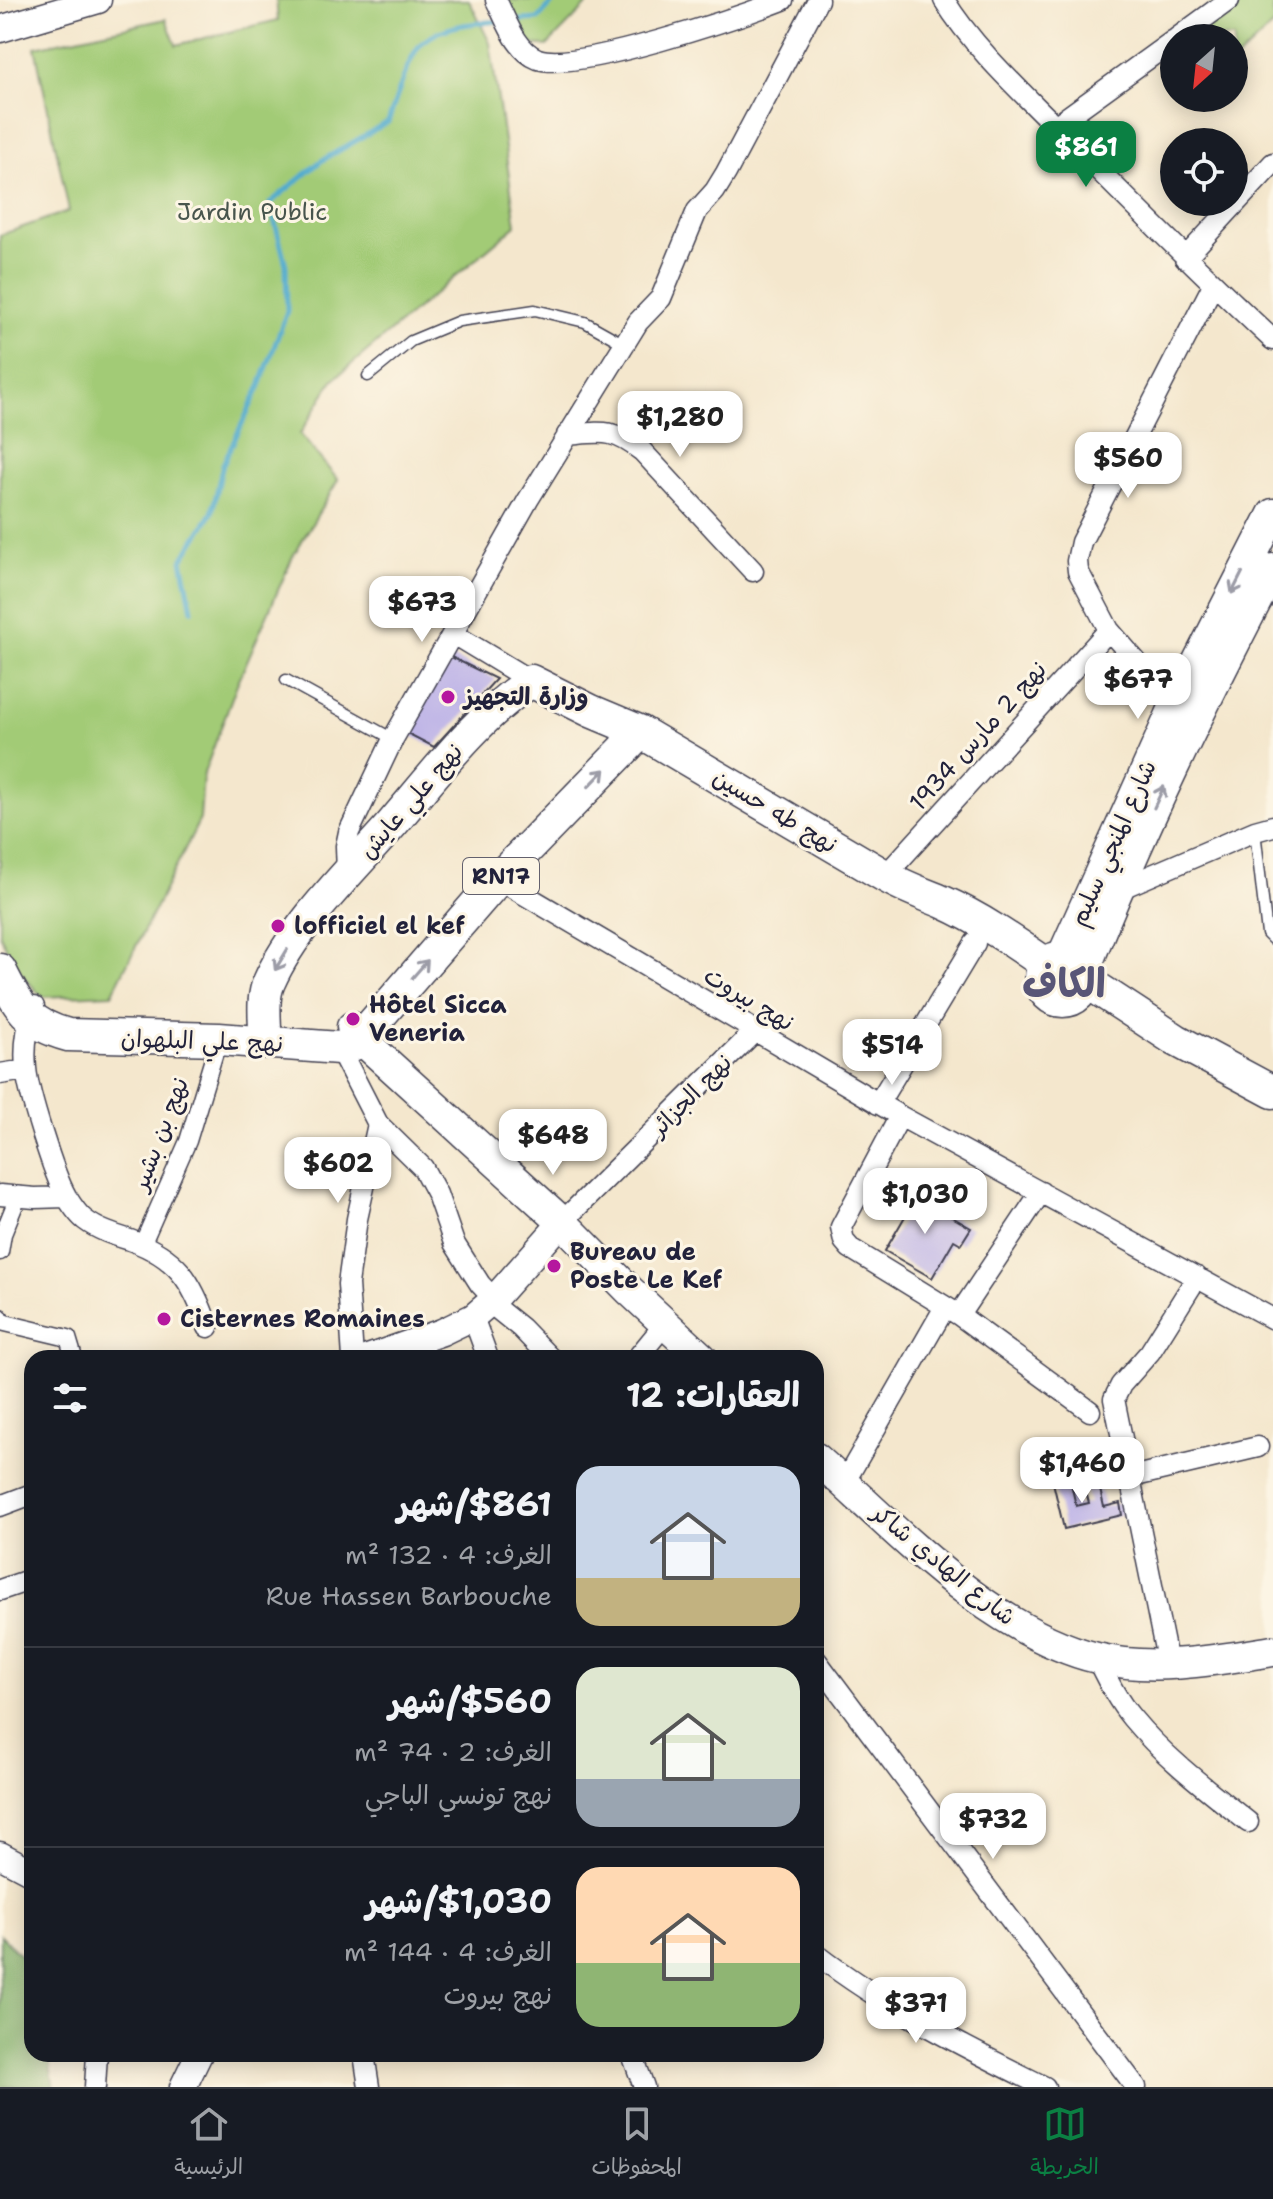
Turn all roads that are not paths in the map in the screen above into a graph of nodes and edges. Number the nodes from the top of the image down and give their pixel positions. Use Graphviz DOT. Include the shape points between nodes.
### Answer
graph roads {
  1 [pos="98,0"];
  2 [pos="496,0"];
  3 [pos="783,0"];
  4 [pos="818,0"];
  5 [pos="944,0"];
  6 [pos="1229,0"];
  7 [pos="50,7"];
  8 [pos="1196,24"];
  9 [pos="0,29"];
  10 [pos="1160,50"];
  11 [pos="1055,126"];
  12 [pos="1273,163"];
  13 [pos="1185,258"];
  14 [pos="1213,285"];
  15 [pos="1273,340"];
  16 [pos="626,345"];
  17 [pos="368,376"];
  18 [pos="567,435"];
  19 [pos="1273,514"];
  20 [pos="1273,569"];
  21 [pos="753,571"];
  22 [pos="1109,630"];
  23 [pos="453,634"];
  24 [pos="286,680"];
  25 [pos="531,681"];
  26 [pos="1184,715"];
  27 [pos="641,732"];
  28 [pos="393,739"];
  29 [pos="1264,828"];
  30 [pos="347,873"];
  31 [pos="498,879"];
  32 [pos="897,883"];
  33 [pos="1117,890"];
  34 [pos="1273,940"];
  35 [pos="975,943"];
  36 [pos="0,945"];
  37 [pos="0,970"];
  38 [pos="1066,975"];
  39 [pos="32,1011"];
  40 [pos="754,1032"];
  41 [pos="266,1033"];
  42 [pos="356,1036"];
  43 [pos="219,1039"];
  44 [pos="26,1070"];
  45 [pos="0,1074"];
  46 [pos="1273,1092"];
  47 [pos="878,1104"];
  48 [pos="900,1116"];
  49 [pos="378,1124"];
  50 [pos="1041,1192"];
  51 [pos="9,1196"];
  52 [pos="66,1197"];
  53 [pos="562,1222"];
  54 [pos="1,1234"];
  55 [pos="142,1245"];
  56 [pos="0,1252"];
  57 [pos="1197,1277"];
  58 [pos="485,1306"];
  59 [pos="952,1311"];
  60 [pos="0,1317"];
  61 [pos="1273,1319"];
  62 [pos="664,1325"];
  63 [pos="208,1327"];
  64 [pos="72,1350"];
  65 [pos="352,1350"];
  66 [pos="391,1350"];
  67 [pos="488,1350"];
  68 [pos="542,1350"];
  69 [pos="644,1350"];
  70 [pos="693,1350"];
  71 [pos="1090,1411"];
  72 [pos="1258,1447"];
  73 [pos="824,1465"];
  74 [pos="1131,1477"];
  75 [pos="844,1483"];
  76 [pos="24,1498"];
  77 [pos="0,1506"];
  78 [pos="24,1582"];
  79 [pos="0,1590"];
  80 [pos="1273,1651"];
  81 [pos="1097,1659"];
  82 [pos="1168,1664"];
  83 [pos="824,1671"];
  84 [pos="1248,1822"];
  85 [pos="0,1855"];
  86 [pos="24,1868"];
  87 [pos="824,1960"];
  88 [pos="97,2062"];
  89 [pos="195,2062"];
  90 [pos="365,2062"];
  91 [pos="635,2062"];
  92 [pos="95,2087"];
  93 [pos="183,2087"];
  94 [pos="369,2087"];
  95 [pos="644,2087"];
  96 [pos="1045,2087"];
  97 [pos="1136,2087"];
  1 -- 7 [label="street"];
  2 -- 3 [label="street" via="527,52 554,62 627,50"];
  4 -- 16 [label="street" via="726,173 697,211 661,298 638,322"];
  5 -- 11 [label="street"];
  6 -- 8 [label="street"];
  7 -- 9 [label="street"];
  10 -- 11 [label="street"];
  11 -- 13 [label="street"];
  12 -- 13 [label="street"];
  13 -- 14 [label="street"];
  14 -- 15 [label="street"];
  14 -- 22 [label="street" via="1078,551 1078,571"];
  16 -- 17 [label="lane" via="585,322 535,310 459,321 411,341"];
  16 -- 18 [label="street"];
  18 -- 21 [label="street" via="622,436"];
  18 -- 23 [label="street"];
  19 -- 26 [label="main road, شارع المنجي سليم, one-way"];
  20 -- 26 [label="main road, شارع المنجي سليم"];
  22 -- 26 [label="street"];
  22 -- 32 [label="street, نهج 2 مارس 1934"];
  23 -- 25 [label="street"];
  23 -- 28 [label="street"];
  24 -- 28 [label="lane"];
  25 -- 27 [label="main road"];
  25 -- 30 [label="main road, نهج علي عايش" via="494,709"];
  33 -- 26 [label="main road, شارع المنجي سليم, one-way"];
  26 -- 38 [label="main road, شارع المنجي سليم"];
  31 -- 27 [label="main road, RN17, one-way"];
  27 -- 32 [label="main road, نهج طه حسين"];
  28 -- 30 [label="street" via="349,832"];
  29 -- 33 [label="street"];
  29 -- 34 [label="lane" via="1267,934"];
  30 -- 41 [label="main road, نهج علي عايش, one-way" via="267,985"];
  31 -- 40 [label="street, نهج بيروت"];
  42 -- 31 [label="main road, RN17, one-way"];
  32 -- 35 [label="main road, نهج طه حسين" via="943,924"];
  32 -- 38 [label="main road, نهج طه حسين" via="945,903"];
  33 -- 38 [label="main road, شارع المنجي سليم"];
  35 -- 38 [label="main road, نهج طه حسين"];
  35 -- 47 [label="street"];
  36 -- 39 [label="main road"];
  37 -- 39 [label="main road" via="16,1003"];
  38 -- 46 [label="main road, نهج طه حسين"];
  39 -- 41 [label="main road, نهج علي البلهوان"];
  39 -- 43 [label="main road, نهج علي البلهوان" via="48,1030 68,1035"];
  39 -- 44 [label="street"];
  40 -- 47 [label="street, نهج بيروت"];
  40 -- 53 [label="street, نهج الجزائر"];
  41 -- 42 [label="main road, نهج علي البلهوان"];
  41 -- 43 [label="main road, نهج علي البلهوان"];
  42 -- 49 [label="street"];
  42 -- 53 [label="main road"];
  43 -- 55 [label="street, نهج بن بشير" via="188,1141"];
  44 -- 45 [label="street"];
  44 -- 52 [label="street"];
  47 -- 48 [label="street, نهج بيروت"];
  48 -- 50 [label="street, نهج بيروت"];
  48 -- 59 [label="street" via="841,1234 850,1248"];
  49 -- 58 [label="street" via="423,1168 454,1243 480,1284"];
  49 -- 65 [label="street" via="348,1284"];
  50 -- 57 [label="street, نهج بيروت"];
  50 -- 59 [label="street"];
  51 -- 52 [label="street"];
  51 -- 54 [label="street"];
  52 -- 55 [label="street" via="100,1230"];
  53 -- 58 [label="street, نهج الجزائر"];
  53 -- 62 [label="main road"];
  54 -- 56 [label="street"];
  55 -- 63 [label="street" via="185,1275"];
  57 -- 61 [label="street, نهج بيروت"];
  57 -- 74 [label="street" via="1114,1399"];
  58 -- 66 [label="street, نهج الجزائر" via="442,1332"];
  58 -- 67 [label="street"];
  58 -- 68 [label="street" via="521,1328"];
  59 -- 71 [label="street"];
  59 -- 75 [label="street"];
  60 -- 64 [label="street" via="1,1322 68,1338"];
  62 -- 69 [label="street"];
  62 -- 70 [label="main road"];
  72 -- 74 [label="street"];
  73 -- 75 [label="main road, شارع الهادي شاكر"];
  74 -- 82 [label="street"];
  75 -- 81 [label="main road, شارع الهادي شاكر" via="982,1602 1027,1631"];
  76 -- 77 [label="street"];
  78 -- 79 [label="street"];
  80 -- 82 [label="main road, شارع الهادي شاكر"];
  81 -- 82 [label="main road, شارع الهادي شاكر"];
  81 -- 84 [label="street" via="1130,1716"];
  83 -- 97 [label="street"];
  85 -- 86 [label="street"];
  87 -- 96 [label="street" via="882,2000"];
  88 -- 92 [label="street"];
  89 -- 93 [label="street"];
  90 -- 94 [label="street"];
  91 -- 95 [label="street"];
}
